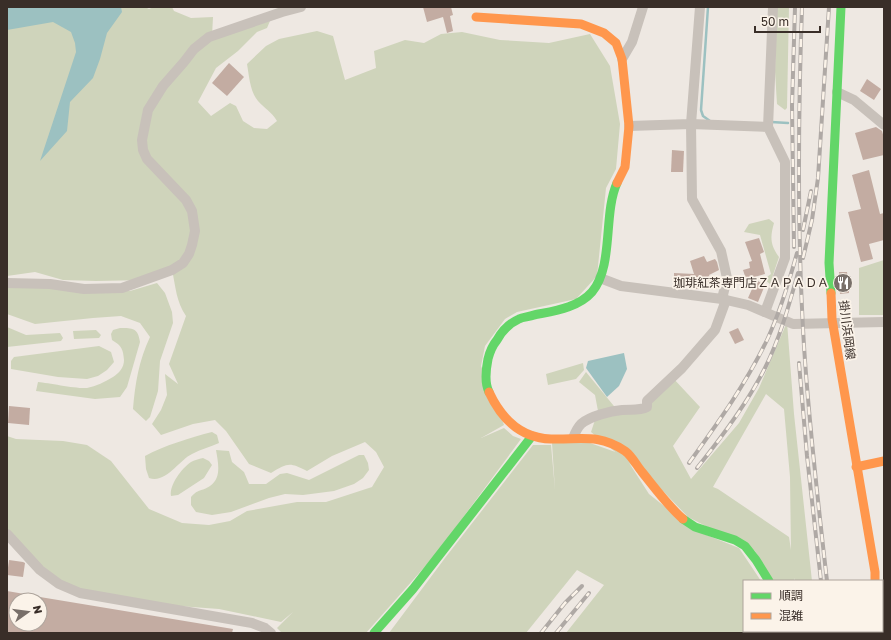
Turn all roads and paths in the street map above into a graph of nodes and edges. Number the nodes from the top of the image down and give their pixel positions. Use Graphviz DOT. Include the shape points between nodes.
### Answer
graph roads {
  1 [pos="301,7"];
  2 [pos="643,7"];
  3 [pos="700,7"];
  4 [pos="773,7"];
  5 [pos="841,7"];
  6 [pos="476,17"];
  7 [pos="622,59"];
  8 [pos="837,92"];
  9 [pos="691,124"];
  10 [pos="884,125"];
  11 [pos="629,126"];
  12 [pos="768,127"];
  13 [pos="600,278"];
  14 [pos="7,283"];
  15 [pos="724,300"];
  16 [pos="765,312"];
  17 [pos="884,322"];
  18 [pos="832,323"];
  19 [pos="532,436"];
  20 [pos="573,438"];
  21 [pos="884,461"];
  22 [pos="856,467"];
  23 [pos="7,534"];
  24 [pos="768,580"];
  25 [pos="875,580"];
  26 [pos="271,633"];
  27 [pos="374,633"];
  1 -- 14 [label="street" via="209,37 194,49 163,86 148,110 142,140 147,160 186,200 192,211 195,231 183,263 172,270 122,288 84,289 50,284"];
  2 -- 7 [label="street" via="632,42"];
  3 -- 9 [label="street"];
  4 -- 12 [label="street"];
  5 -- 8 [label="street, 掛川浜岡線"];
  6 -- 7 [label="street" via="581,24 604,32 616,43"];
  7 -- 11 [label="street"];
  8 -- 10 [label="street" via="854,100"];
  8 -- 18 [label="street, 掛川浜岡線" via="829,263"];
  9 -- 11 [label="street"];
  9 -- 12 [label="street"];
  9 -- 15 [label="street" via="692,199 721,251 727,278"];
  11 -- 13 [label="street" via="625,167 613,193 606,255"];
  12 -- 16 [label="street" via="785,162 785,258"];
  13 -- 15 [label="street" via="621,286"];
  13 -- 19 [label="street" via="592,292 579,302 519,319 507,327 490,350 486,368 487,388 496,407 507,420"];
  15 -- 16 [label="street"];
  15 -- 20 [label="street" via="715,330 682,368 647,401 647,407 642,410 621,410 599,415 582,423"];
  16 -- 18 [label="street" via="793,324"];
  17 -- 18 [label="street"];
  18 -- 22 [label="street, 掛川浜岡線"];
  19 -- 20 [label="street" via="550,439"];
  19 -- 27 [label="street" via="413,589"];
  20 -- 24 [label="street" via="590,438 609,443 626,452 682,519 695,527 735,540 745,546"];
  21 -- 22 [label="street"];
  22 -- 25 [label="street, 掛川浜岡線"];
  23 -- 26 [label="street" via="40,570 60,584 80,593 252,623 266,628"];
}
